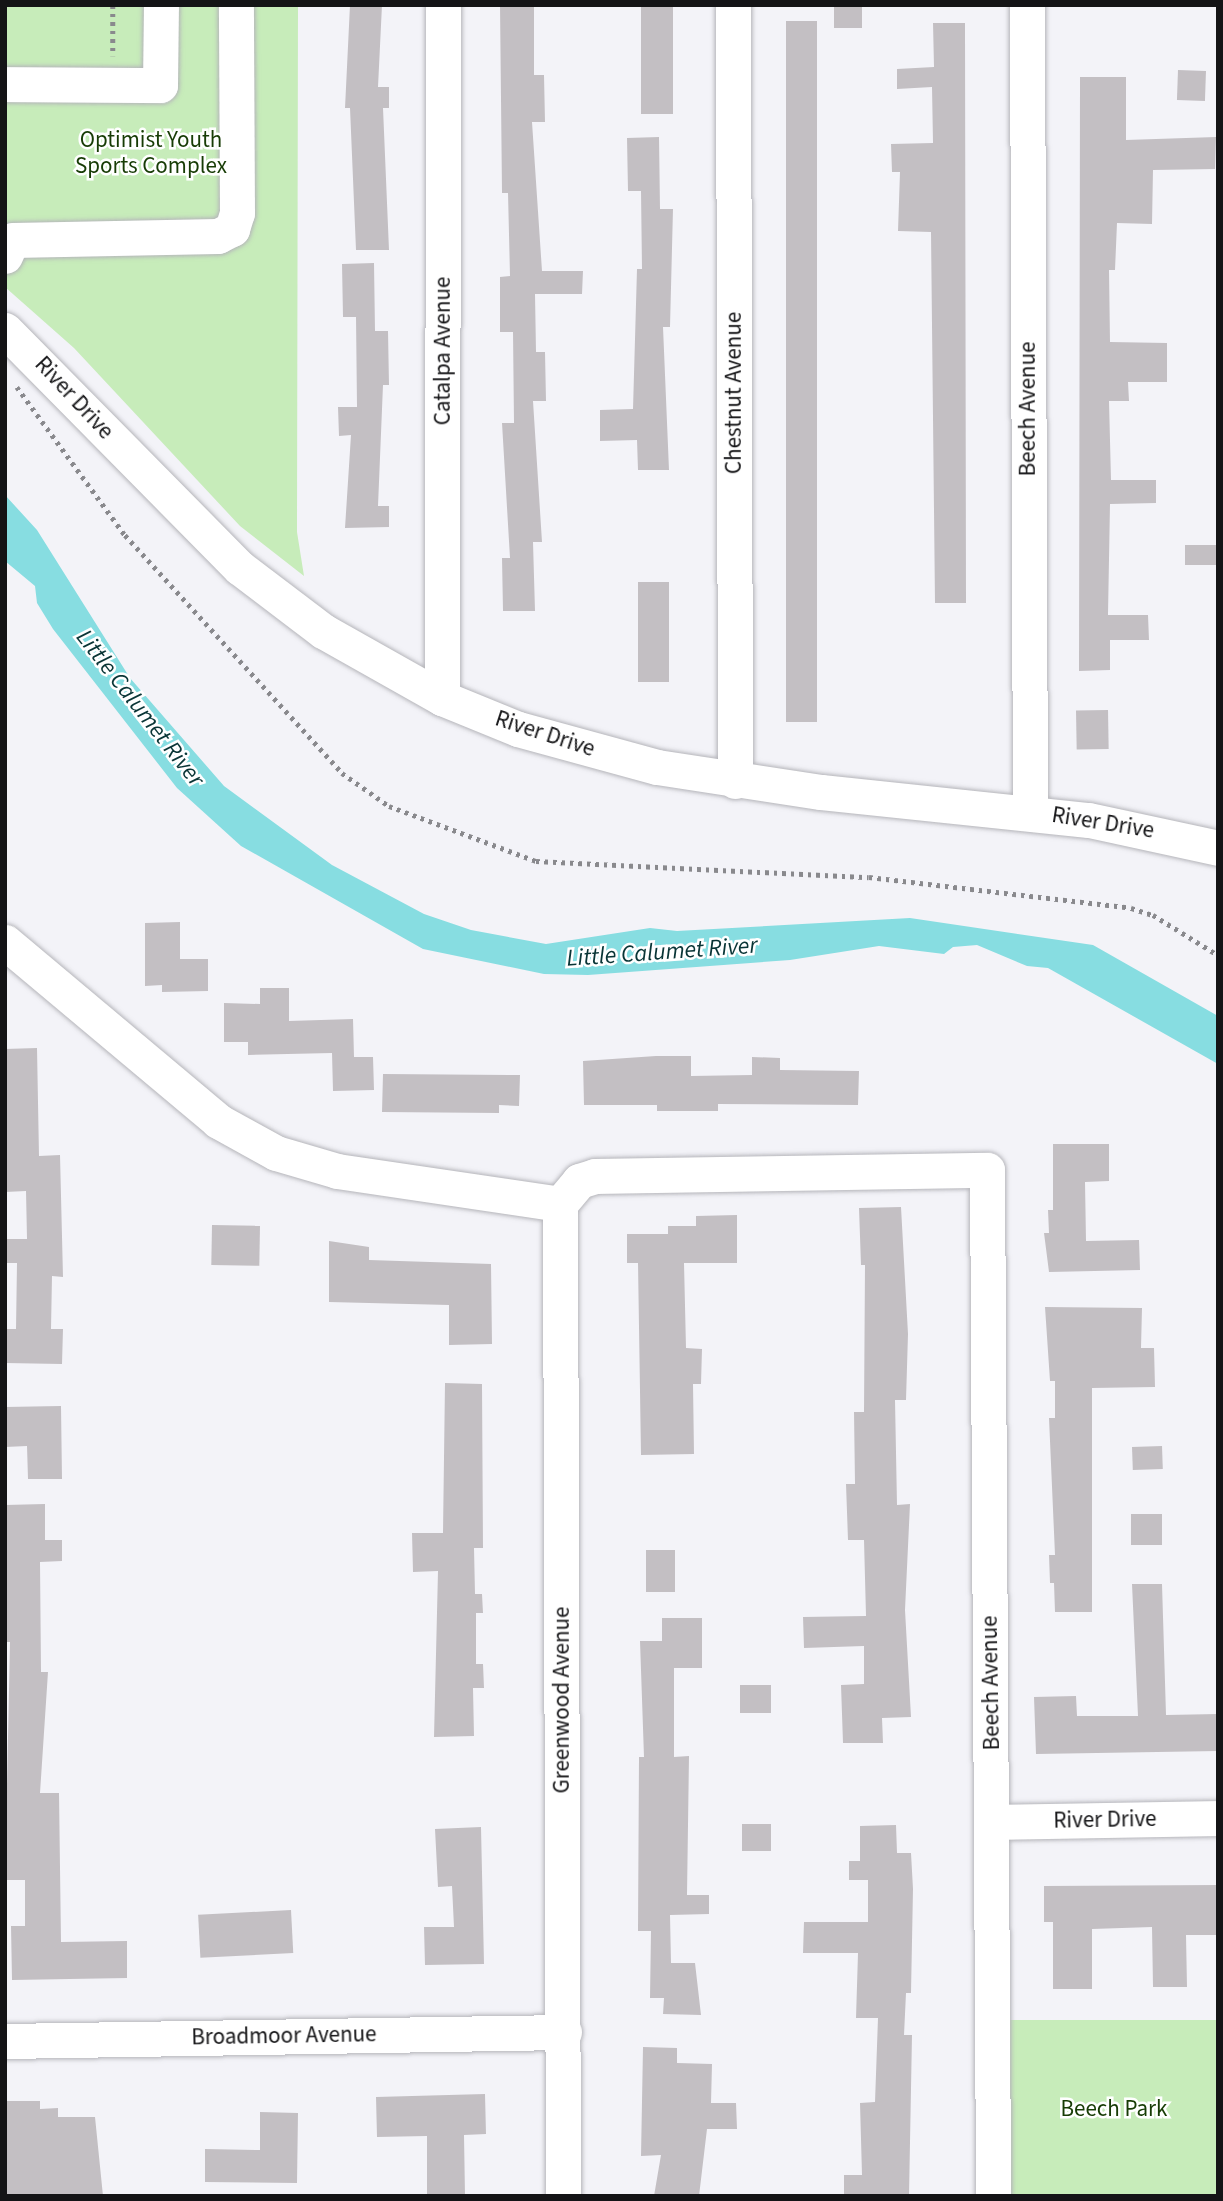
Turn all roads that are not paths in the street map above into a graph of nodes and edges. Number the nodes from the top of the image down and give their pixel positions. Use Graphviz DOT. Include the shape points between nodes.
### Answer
graph roads {
  1 [pos="160,5"];
  2 [pos="236,5"];
  3 [pos="443,5"];
  4 [pos="733,5"];
  5 [pos="1027,5"];
  6 [pos="5,84"];
  7 [pos="8,244"];
  8 [pos="5,330"];
  9 [pos="442,698"];
  10 [pos="735,781"];
  11 [pos="1030,812"];
  12 [pos="1218,848"];
  13 [pos="5,942"];
  14 [pos="560,1204"];
  15 [pos="1218,1818"];
  16 [pos="993,1822"];
  17 [pos="564,2032"];
  18 [pos="5,2041"];
  19 [pos="564,2196"];
  20 [pos="993,2196"];
  1 -- 6 [label="street" via="160,85"];
  2 -- 7 [label="street" via="237,213 232,229 218,236"];
  3 -- 9 [label="street, Catalpa Avenue"];
  4 -- 10 [label="street, Chestnut Avenue"];
  5 -- 11 [label="street, Beech Avenue"];
  8 -- 9 [label="street, River Drive" via="39,359 171,504 240,568 323,631"];
  9 -- 10 [label="street, River Drive" via="582,748"];
  10 -- 11 [label="street, River Drive"];
  11 -- 12 [label="street, River Drive" via="1159,832"];
  13 -- 14 [label="street" via="245,1139 358,1176"];
  14 -- 16 [label="street, Beech Avenue" via="579,1181 595,1176 986,1170"];
  14 -- 17 [label="street, Greenwood Avenue"];
  15 -- 16 [label="street, River Drive"];
  16 -- 20 [label="street, Beech Avenue"];
  17 -- 18 [label="street, Broadmoor Avenue"];
  17 -- 19 [label="street, Greenwood Avenue"];
}
